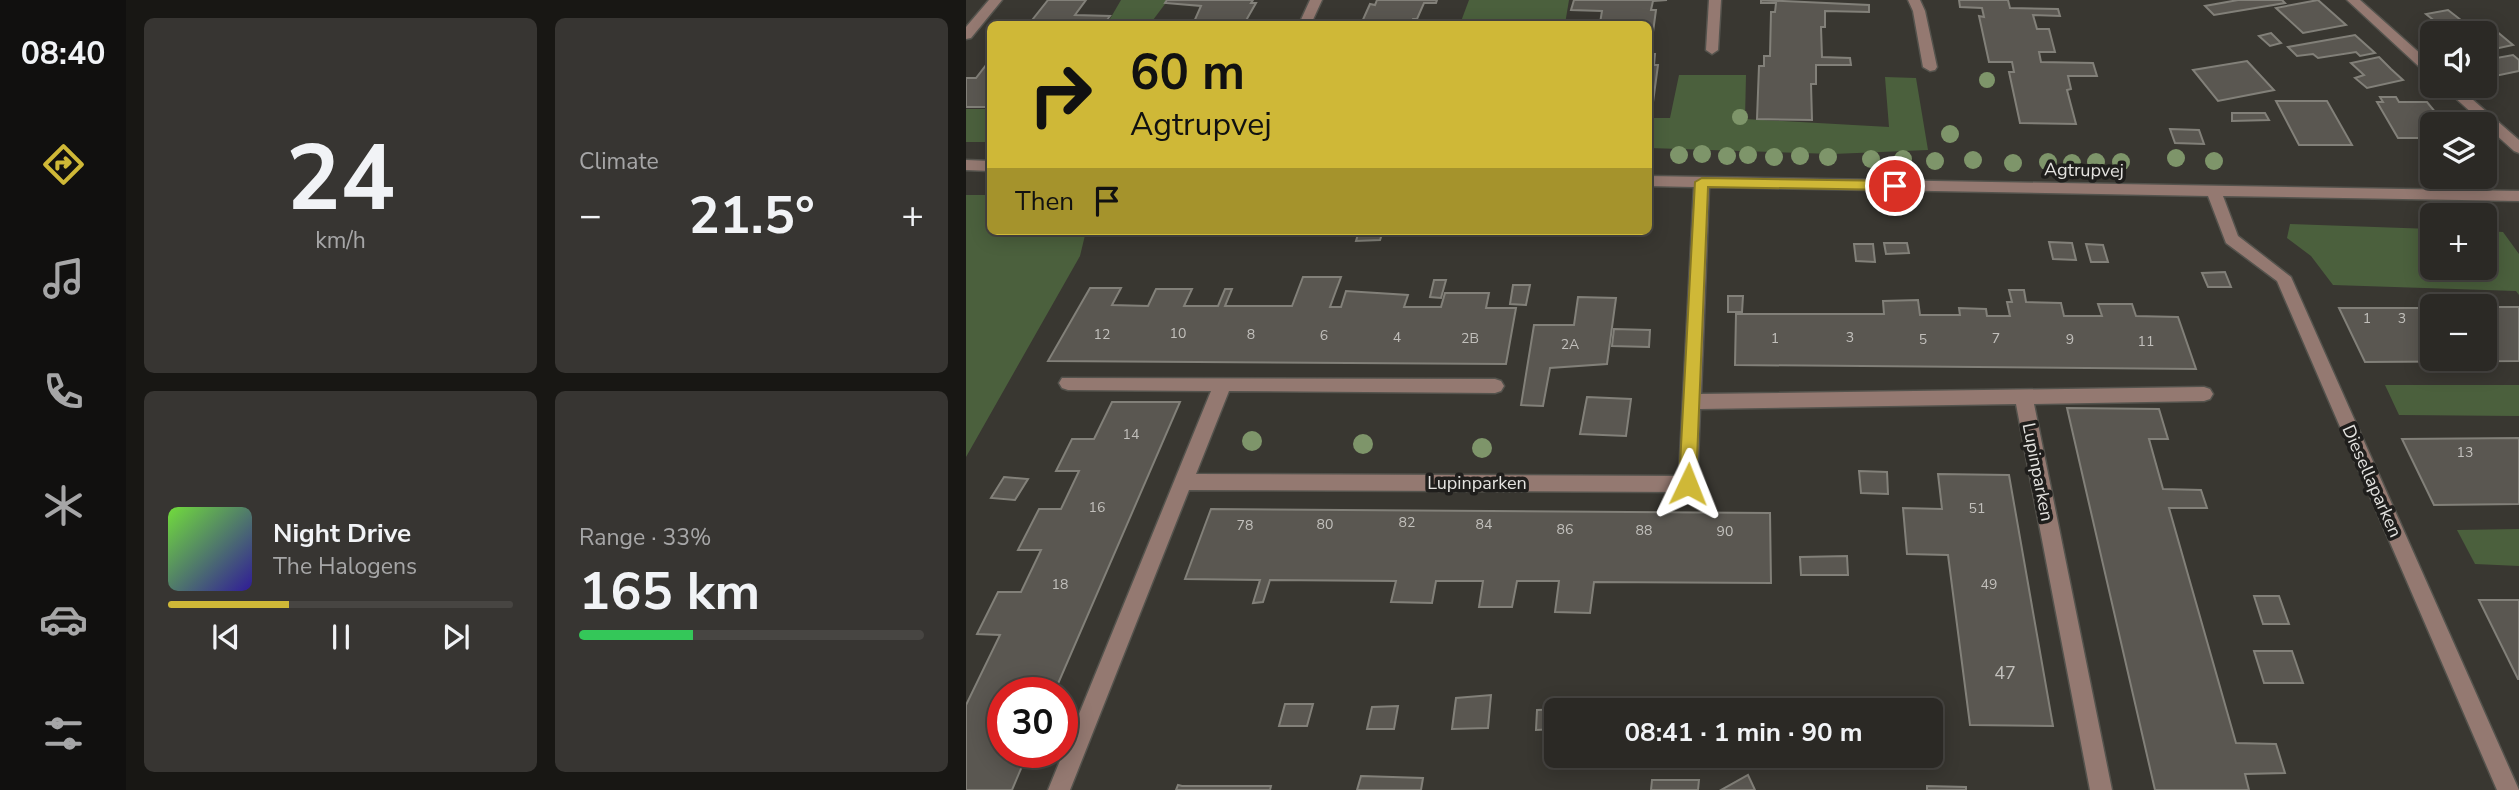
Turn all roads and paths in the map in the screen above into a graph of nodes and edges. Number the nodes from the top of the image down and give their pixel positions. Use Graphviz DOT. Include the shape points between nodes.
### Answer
graph roads {
  1 [pos="996,0"];
  2 [pos="1316,0"];
  3 [pos="1715,0"];
  4 [pos="1914,0"];
  5 [pos="2353,0"];
  6 [pos="1306,21"];
  7 [pos="966,36"];
  8 [pos="1712,50"];
  9 [pos="2420,60"];
  10 [pos="1930,67"];
  11 [pos="2463,98"];
  12 [pos="2519,148"];
  13 [pos="966,165"];
  14 [pos="987,166"];
  15 [pos="1652,181"];
  16 [pos="1702,182"];
  17 [pos="2214,191"];
  18 [pos="2519,196"];
  19 [pos="1068,383"];
  20 [pos="1223,384"];
  21 [pos="1495,386"];
  22 [pos="2204,394"];
  23 [pos="2024,398"];
  24 [pos="1691,402"];
  25 [pos="1184,482"];
  26 [pos="1059,790"];
  27 [pos="2101,790"];
  28 [pos="2508,790"];
  1 -- 7 [label="street"];
  2 -- 6 [label="street"];
  3 -- 8 [label="street"];
  4 -- 10 [label="street"];
  5 -- 9 [label="street"];
  11 -- 12 [label="street"];
  13 -- 14 [label="street"];
  15 -- 16 [label="street, Agtrupvej"];
  16 -- 17 [label="street, Agtrupvej"];
  16 -- 24 [label="street, Lupinparken"];
  17 -- 18 [label="street, Agtrupvej"];
  17 -- 28 [label="street, Diesellaparken" via="2231,239 2283,277"];
  19 -- 20 [label="street"];
  20 -- 21 [label="street"];
  20 -- 25 [label="street"];
  22 -- 23 [label="street"];
  23 -- 24 [label="street, Lupinparken"];
  23 -- 27 [label="street, Lupinparken"];
  24 -- 25 [label="street, Lupinparken" via="1688,484"];
  25 -- 26 [label="street"];
}
